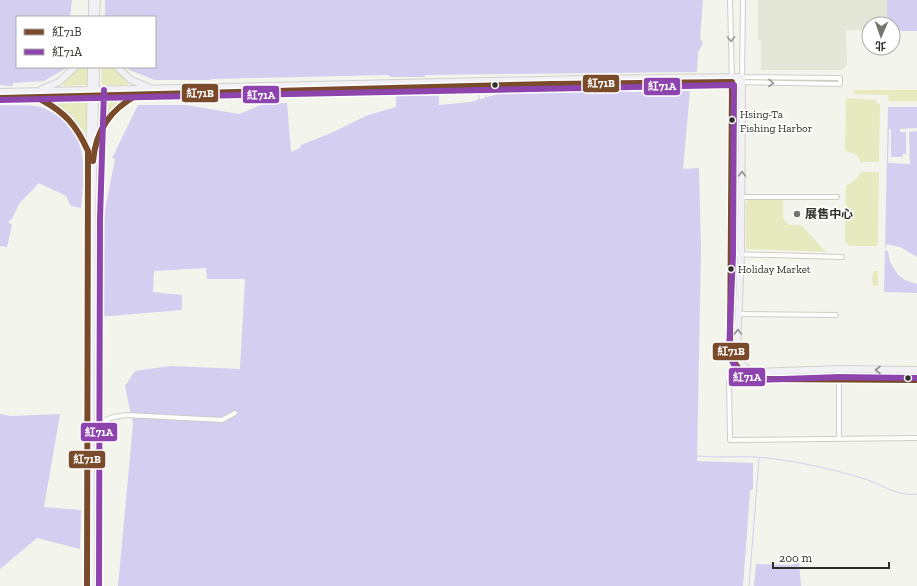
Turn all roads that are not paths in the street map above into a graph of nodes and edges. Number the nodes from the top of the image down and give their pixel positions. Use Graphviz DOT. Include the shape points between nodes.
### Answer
graph roads {
  1 [pos="92,0"];
  2 [pos="97,0"];
  3 [pos="730,0"];
  4 [pos="743,0"];
  5 [pos="94,16"];
  6 [pos="94,16"];
  7 [pos="74,68"];
  8 [pos="91,68"];
  9 [pos="96,68"];
  10 [pos="118,68"];
  11 [pos="732,80"];
  12 [pos="742,80"];
  13 [pos="481,83"];
  14 [pos="156,89"];
  15 [pos="0,92"];
  16 [pos="94,93"];
  17 [pos="35,94"];
  18 [pos="139,94"];
  19 [pos="0,98"];
  20 [pos="94,144"];
  21 [pos="88,151"];
  22 [pos="742,197"];
  23 [pos="837,197"];
  24 [pos="731,254"];
  25 [pos="741,254"];
  26 [pos="842,257"];
  27 [pos="739,314"];
  28 [pos="836,315"];
  29 [pos="839,369"];
  30 [pos="917,370"];
  31 [pos="838,380"];
  32 [pos="917,380"];
  33 [pos="729,382"];
  34 [pos="235,413"];
  35 [pos="92,424"];
  36 [pos="917,438"];
  37 [pos="839,439"];
  38 [pos="87,586"];
  39 [pos="91,586"];
  1 -- 5 [label="main road"];
  2 -- 6 [label="main road"];
  3 -- 11 [label="street, one-way"];
  4 -- 12 [label="street"];
  7 -- 17 [label="main road" via="59,82"];
  8 -- 16 [label="main road"];
  9 -- 16 [label="main road"];
  10 -- 14 [label="main road" via="137,84"];
  11 -- 12 [label="main road"];
  11 -- 13 [label="main road"];
  11 -- 24 [label="main road"];
  12 -- 12 [label="street, one-way" via="840,84 840,78"];
  22 -- 12 [label="main road, one-way"];
  13 -- 14 [label="main road"];
  13 -- 18 [label="main road"];
  14 -- 16 [label="main road"];
  15 -- 17 [label="main road"];
  16 -- 17 [label="main road"];
  16 -- 18 [label="main road"];
  16 -- 20 [label="main road"];
  16 -- 21 [label="main road"];
  17 -- 19 [label="main road"];
  17 -- 21 [label="main road" via="70,118"];
  18 -- 20 [label="main road" via="110,112"];
  20 -- 35 [label="main road"];
  21 -- 38 [label="main road"];
  22 -- 23 [label="street"];
  22 -- 25 [label="main road"];
  24 -- 25 [label="street"];
  24 -- 31 [label="main road" via="730,354 740,373 755,379"];
  25 -- 26 [label="street"];
  25 -- 27 [label="main road"];
  27 -- 28 [label="street"];
  29 -- 27 [label="main road, one-way" via="769,372 749,370 741,363 738,354"];
  30 -- 29 [label="main road, one-way"];
  29 -- 31 [label="street"];
  31 -- 32 [label="main road"];
  31 -- 37 [label="street"];
  33 -- 37 [label="street" via="730,440"];
  34 -- 35 [label="street" via="222,420 127,415"];
  35 -- 39 [label="main road"];
  36 -- 37 [label="street"];
}
